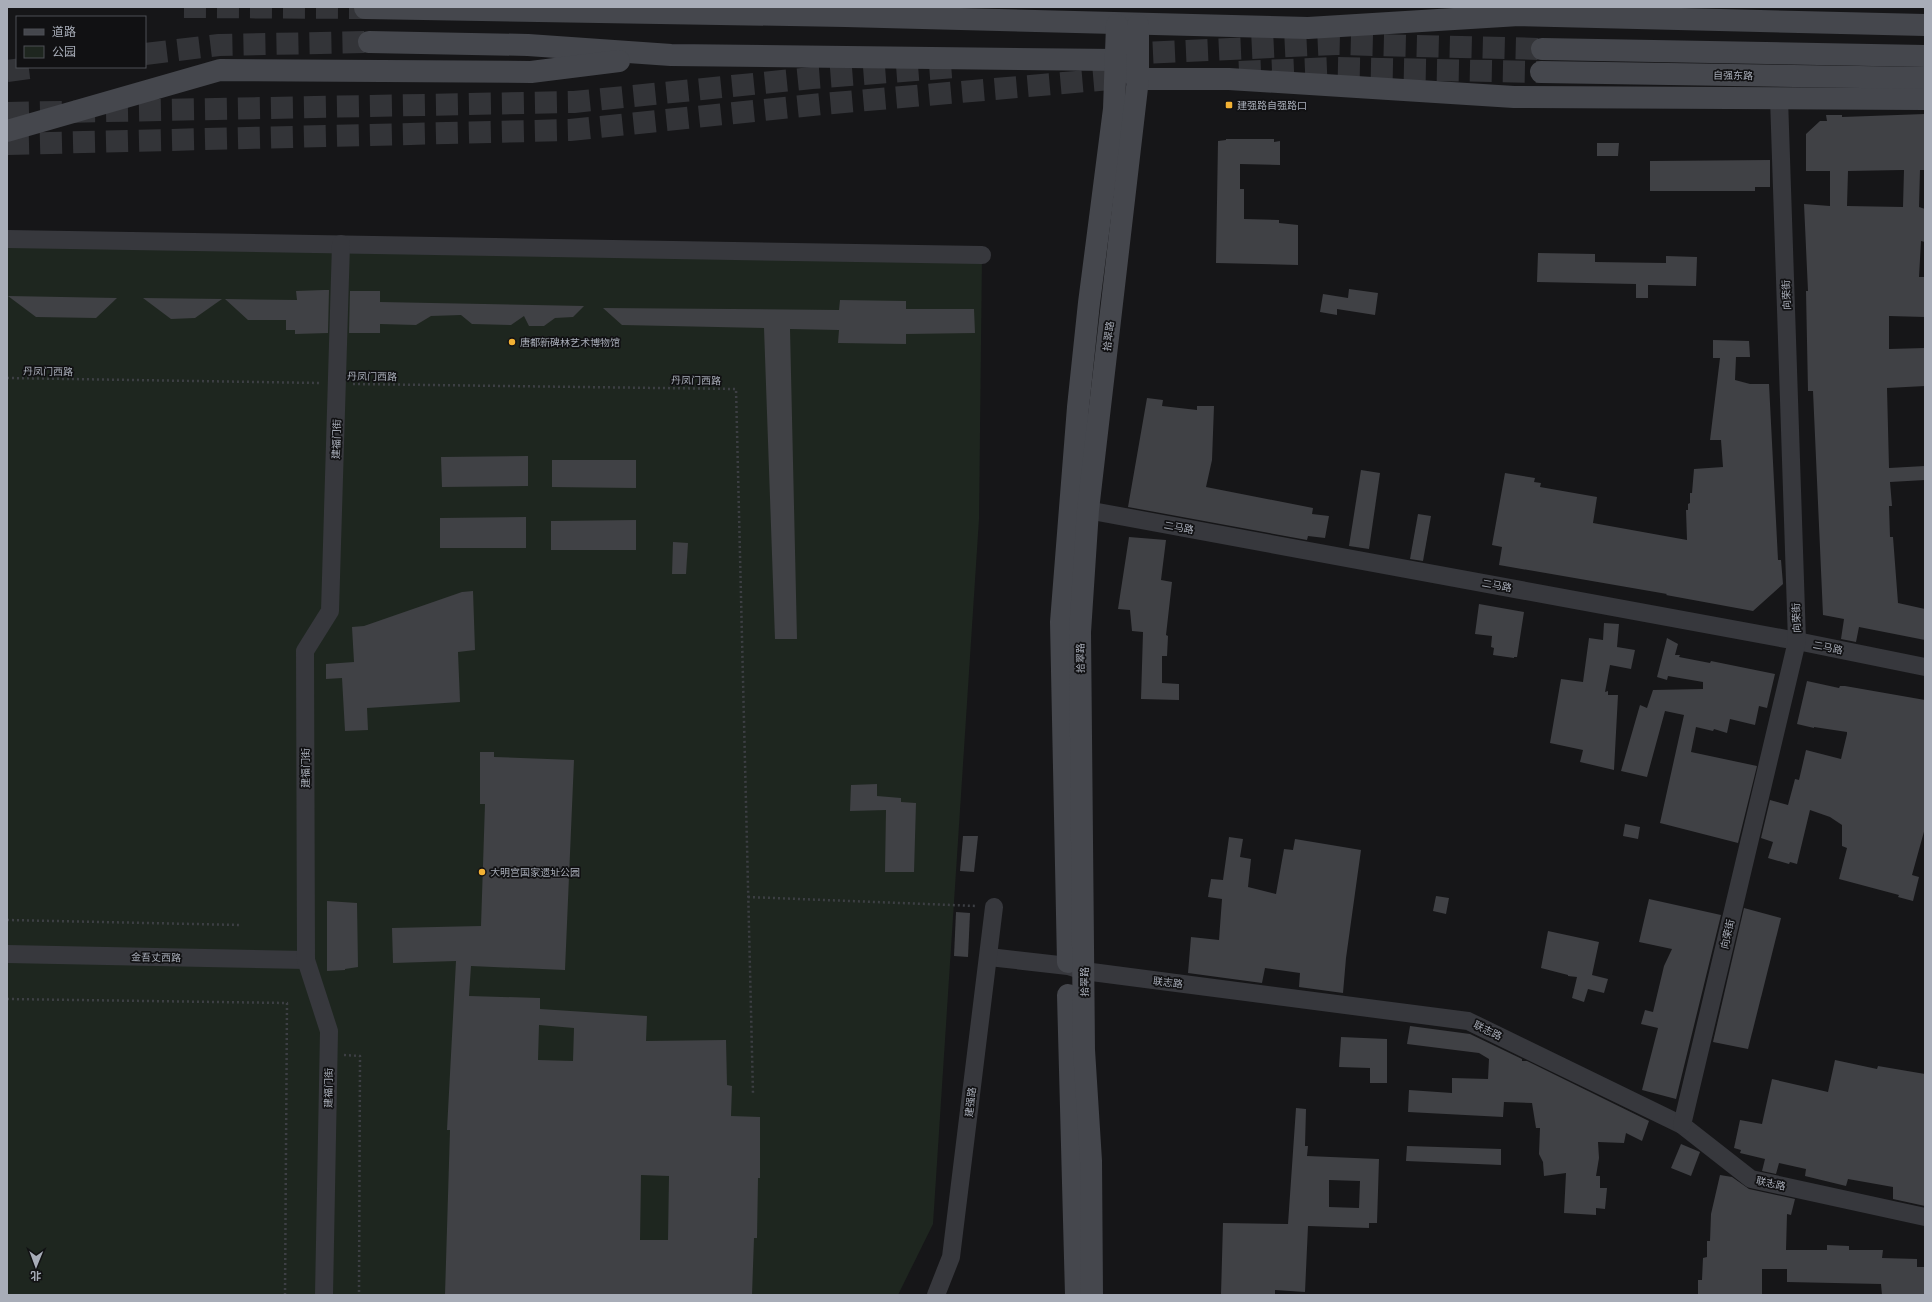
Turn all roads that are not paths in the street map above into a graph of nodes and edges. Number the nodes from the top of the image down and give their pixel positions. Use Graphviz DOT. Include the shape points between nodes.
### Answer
graph roads {
  1 [pos="640,7"];
  2 [pos="366,8"];
  3 [pos="664,12"];
  4 [pos="1127,25"];
  5 [pos="1925,25"];
  6 [pos="370,42"];
  7 [pos="1542,49"];
  8 [pos="671,55"];
  9 [pos="1925,56"];
  10 [pos="1116,60"];
  11 [pos="1541,72"];
  12 [pos="1925,78"];
  13 [pos="1138,79"];
  14 [pos="1780,98"];
  15 [pos="1925,99"];
  16 [pos="7,131"];
  17 [pos="7,239"];
  18 [pos="341,244"];
  19 [pos="982,255"];
  20 [pos="1078,508"];
  21 [pos="1796,641"];
  22 [pos="1925,667"];
  23 [pos="994,907"];
  24 [pos="7,954"];
  25 [pos="989,957"];
  26 [pos="306,960"];
  27 [pos="1076,968"];
  28 [pos="1682,1125"];
  29 [pos="1925,1217"];
  30 [pos="324,1295"];
  31 [pos="936,1295"];
  32 [pos="1076,1295"];
  33 [pos="1092,1295"];
  1 -- 3 [label="main road"];
  2 -- 3 [label="main road"];
  3 -- 4 [label="main road"];
  4 -- 5 [label="main road" via="1308,28 1519,15"];
  4 -- 10 [label="main road, 拾翠路"];
  4 -- 13 [label="main road, 拾翠路"];
  6 -- 8 [label="main road" via="528,45"];
  7 -- 9 [label="main road"];
  8 -- 10 [label="main road"];
  8 -- 16 [label="main road" via="530,72 220,70"];
  10 -- 13 [label="main road"];
  10 -- 20 [label="main road, 拾翠路" via="1114,109 1089,303"];
  11 -- 12 [label="main road, 自强东路"];
  13 -- 14 [label="main road" via="1236,79 1514,97"];
  13 -- 20 [label="main road, 拾翠路"];
  14 -- 15 [label="main road"];
  14 -- 21 [label="street, 向荣街"];
  17 -- 18 [label="street"];
  18 -- 19 [label="street"];
  18 -- 26 [label="street, 建福门街" via="330,611 305,650"];
  20 -- 21 [label="street, 二马路"];
  20 -- 27 [label="main road, 拾翠路" via="1080,632"];
  21 -- 22 [label="street, 二马路"];
  21 -- 28 [label="street, 向荣街"];
  23 -- 25 [label="street, 建强路"];
  24 -- 26 [label="street, 金吾丈西路"];
  25 -- 27 [label="street, 联志路"];
  25 -- 31 [label="street, 建强路" via="951,1257"];
  26 -- 30 [label="street, 建福门街" via="329,1031"];
  27 -- 28 [label="street, 联志路" via="1468,1021"];
  27 -- 32 [label="main road, 拾翠路" via="1070,1084"];
  27 -- 33 [label="main road, 拾翠路" via="1091,1161"];
  28 -- 29 [label="street, 联志路" via="1751,1179"];
}
